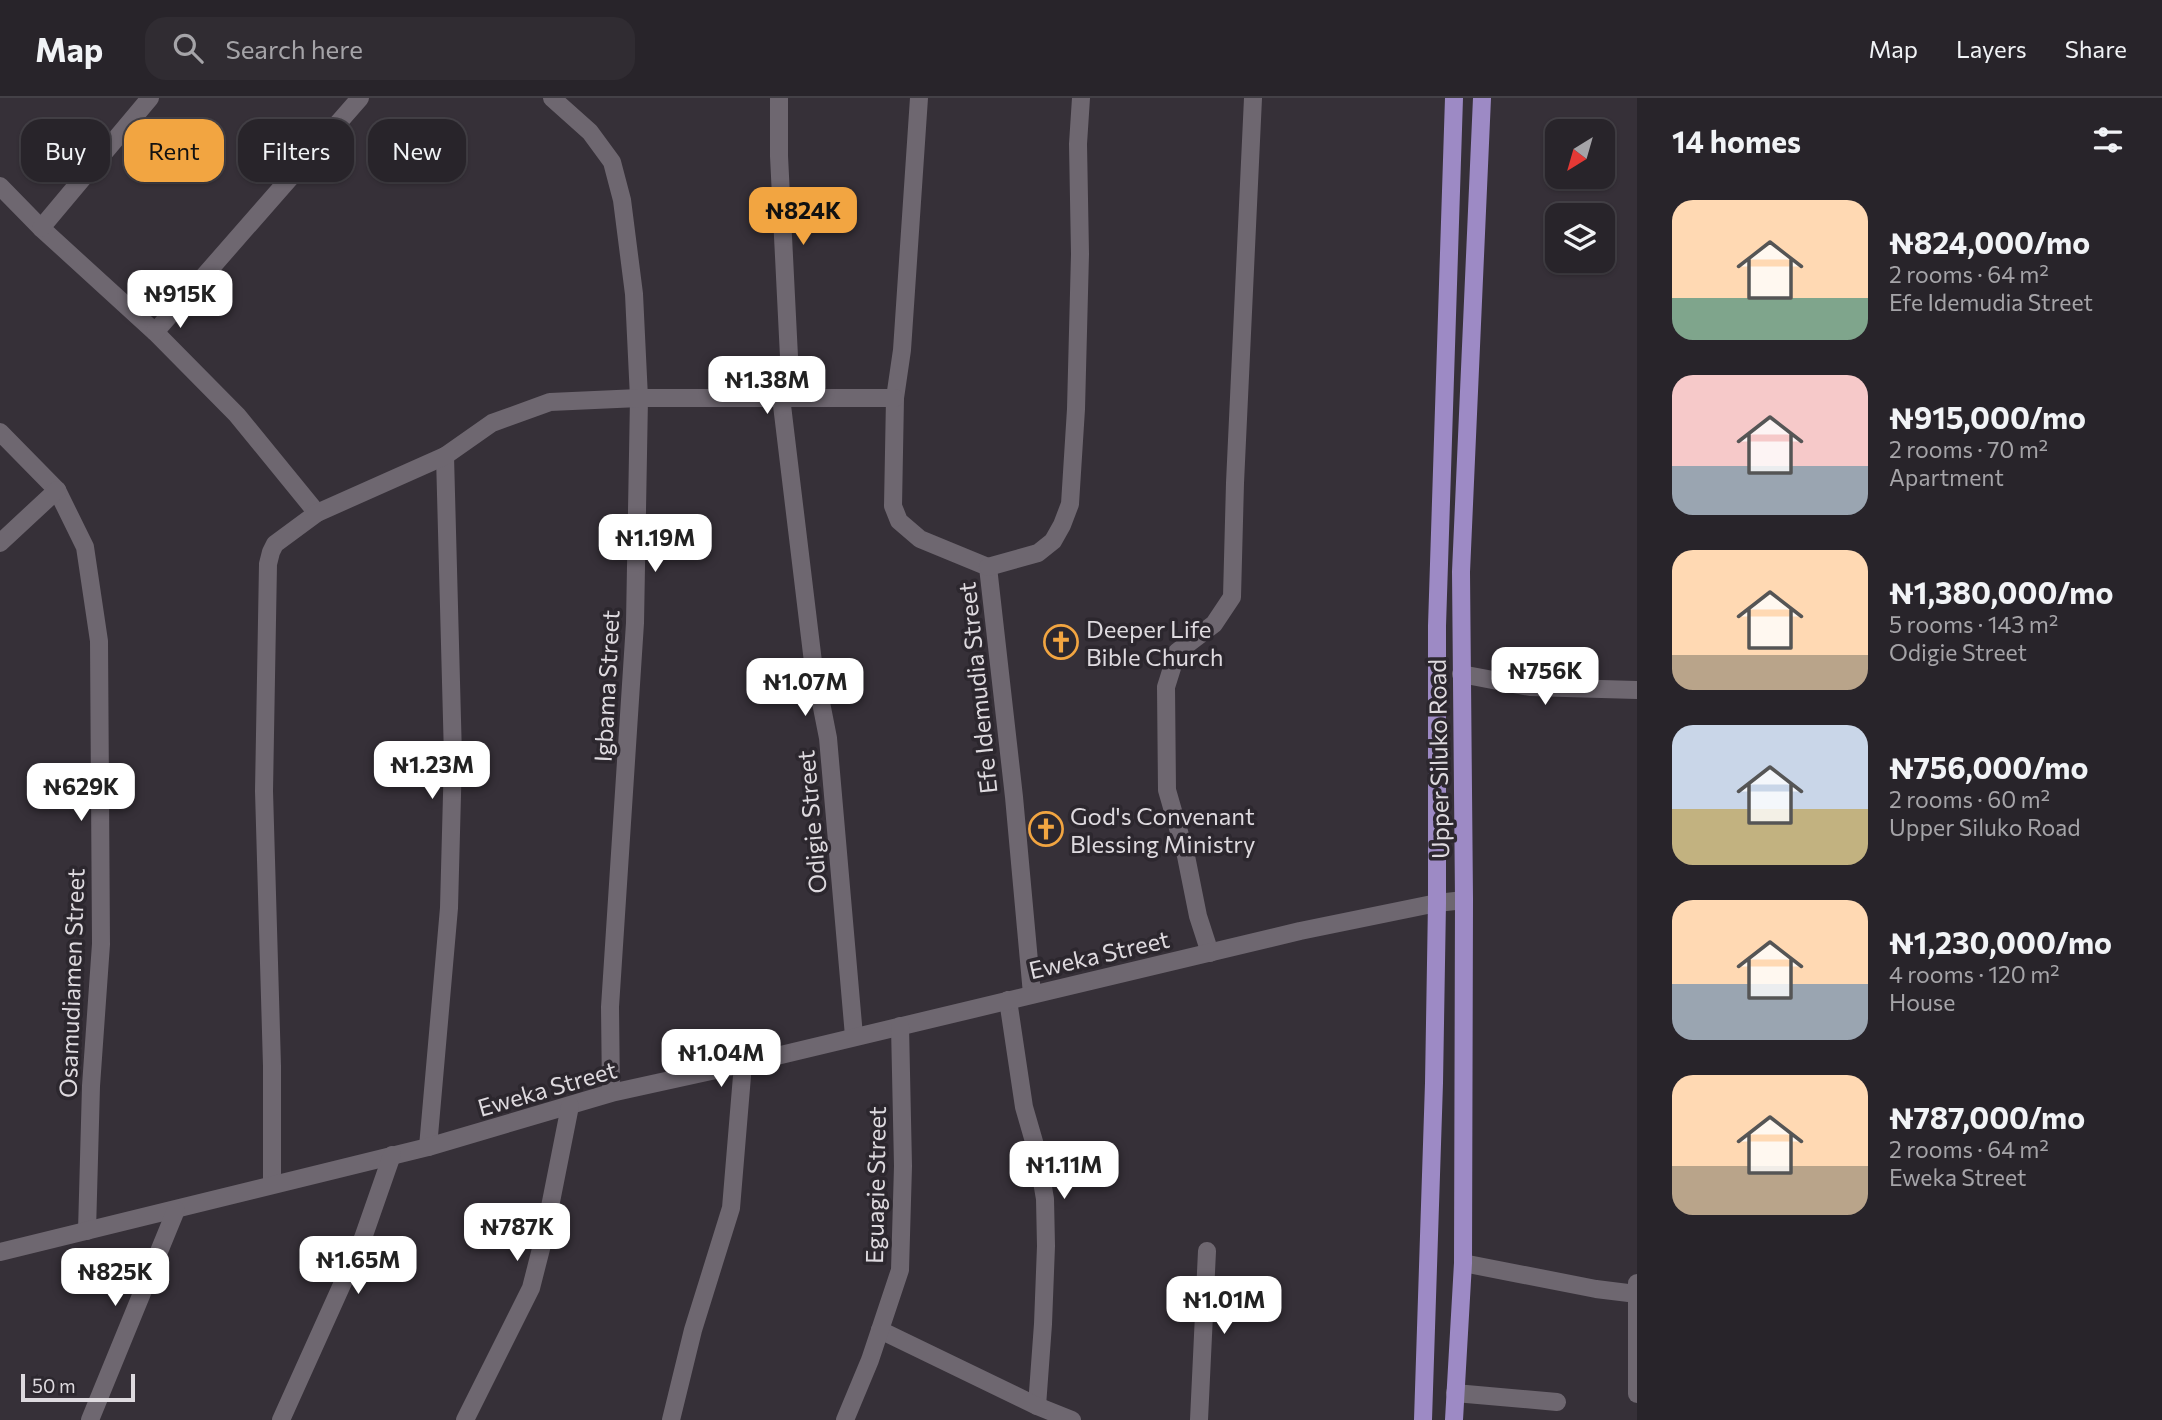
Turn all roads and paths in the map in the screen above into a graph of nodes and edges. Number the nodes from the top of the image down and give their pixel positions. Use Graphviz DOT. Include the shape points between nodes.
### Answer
graph roads {
  1 [pos="150,98"];
  2 [pos="360,98"];
  3 [pos="551,98"];
  4 [pos="779,98"];
  5 [pos="919,98"];
  6 [pos="1081,98"];
  7 [pos="1254,98"];
  8 [pos="1454,98"];
  9 [pos="1482,98"];
  10 [pos="0,186"];
  11 [pos="41,228"];
  12 [pos="155,332"];
  13 [pos="786,397"];
  14 [pos="639,398"];
  15 [pos="895,398"];
  16 [pos="0,432"];
  17 [pos="445,456"];
  18 [pos="57,490"];
  19 [pos="317,513"];
  20 [pos="0,543"];
  21 [pos="988,567"];
  22 [pos="1461,674"];
  23 [pos="1637,691"];
  24 [pos="1464,900"];
  25 [pos="1437,903"];
  26 [pos="1210,953"];
  27 [pos="1032,994"];
  28 [pos="1008,1000"];
  29 [pos="900,1026"];
  30 [pos="854,1036"];
  31 [pos="743,1064"];
  32 [pos="611,1093"];
  33 [pos="570,1106"];
  34 [pos="428,1147"];
  35 [pos="392,1155"];
  36 [pos="272,1184"];
  37 [pos="176,1210"];
  38 [pos="87,1231"];
  39 [pos="1207,1251"];
  40 [pos="0,1252"];
  41 [pos="1463,1263"];
  42 [pos="1637,1291"];
  43 [pos="880,1330"];
  44 [pos="1455,1393"];
  45 [pos="1637,1394"];
  46 [pos="1557,1402"];
  47 [pos="1037,1406"];
  48 [pos="90,1420"];
  49 [pos="281,1420"];
  50 [pos="465,1420"];
  51 [pos="671,1420"];
  52 [pos="845,1420"];
  53 [pos="1072,1420"];
  54 [pos="1199,1420"];
  55 [pos="1423,1420"];
  56 [pos="1454,1420"];
  1 -- 11 [label="street"];
  2 -- 12 [label="street"];
  3 -- 14 [label="street, Igbama Street" via="590,132 612,162 622,200 634,294"];
  4 -- 13 [label="street, Odigie Street"];
  5 -- 15 [label="street, Efe Idemudia Street"];
  6 -- 21 [label="street" via="1070,504 1052,541 1038,553"];
  7 -- 26 [label="street" via="1231,597 1214,624 1177,652 1166,687 1167,790"];
  8 -- 25 [label="main road, Upper Siluko Road" via="1437,626"];
  9 -- 22 [label="main road, Upper Siluko Road" via="1464,473"];
  10 -- 11 [label="street"];
  11 -- 12 [label="street"];
  12 -- 19 [label="street" via="237,415"];
  13 -- 14 [label="street"];
  13 -- 15 [label="street"];
  13 -- 30 [label="street, Odigie Street" via="813,662 828,738"];
  14 -- 17 [label="street" via="550,402 492,423"];
  14 -- 32 [label="street, Igbama Street" via="635,623 610,1007"];
  15 -- 21 [label="street, Efe Idemudia Street" via="892,506 899,521 920,539"];
  16 -- 18 [label="street, Osamudiamen Street"];
  17 -- 19 [label="street"];
  17 -- 34 [label="street" via="451,663 449,908"];
  18 -- 20 [label="street"];
  18 -- 38 [label="street, Osamudiamen Street" via="85,547 100,641 101,944"];
  19 -- 36 [label="street" via="275,544 268,564 264,791"];
  21 -- 27 [label="street, Efe Idemudia Street"];
  22 -- 23 [label="street" via="1530,687"];
  22 -- 24 [label="main road, Upper Siluko Road"];
  24 -- 25 [label="street"];
  24 -- 41 [label="main road, Upper Siluko Road"];
  25 -- 26 [label="street, Eweka Street"];
  25 -- 55 [label="main road, Upper Siluko Road"];
  26 -- 27 [label="street, Eweka Street"];
  27 -- 28 [label="street, Eweka Street"];
  28 -- 29 [label="street, Eweka Street"];
  28 -- 47 [label="street" via="1024,1107 1045,1199"];
  29 -- 30 [label="street, Eweka Street"];
  29 -- 43 [label="street, Eguagie Street" via="900,1270"];
  30 -- 31 [label="street, Eweka Street"];
  31 -- 32 [label="street, Eweka Street"];
  31 -- 51 [label="street" via="731,1208"];
  32 -- 33 [label="street, Eweka Street"];
  33 -- 34 [label="street, Eweka Street"];
  33 -- 50 [label="street" via="531,1288"];
  34 -- 35 [label="street, Eweka Street"];
  35 -- 36 [label="street, Eweka Street"];
  35 -- 49 [label="street" via="363,1238"];
  36 -- 37 [label="street, Eweka Street"];
  37 -- 38 [label="street, Eweka Street"];
  37 -- 48 [label="street"];
  38 -- 40 [label="street, Eweka Street"];
  39 -- 54 [label="street"];
  41 -- 42 [label="street" via="1597,1289"];
  41 -- 44 [label="main road, Upper Siluko Road"];
  42 -- 45 [label="street"];
  43 -- 47 [label="street"];
  43 -- 52 [label="street, Eguagie Street"];
  44 -- 46 [label="street"];
  44 -- 56 [label="main road, Upper Siluko Road"];
  47 -- 53 [label="street"];
}
